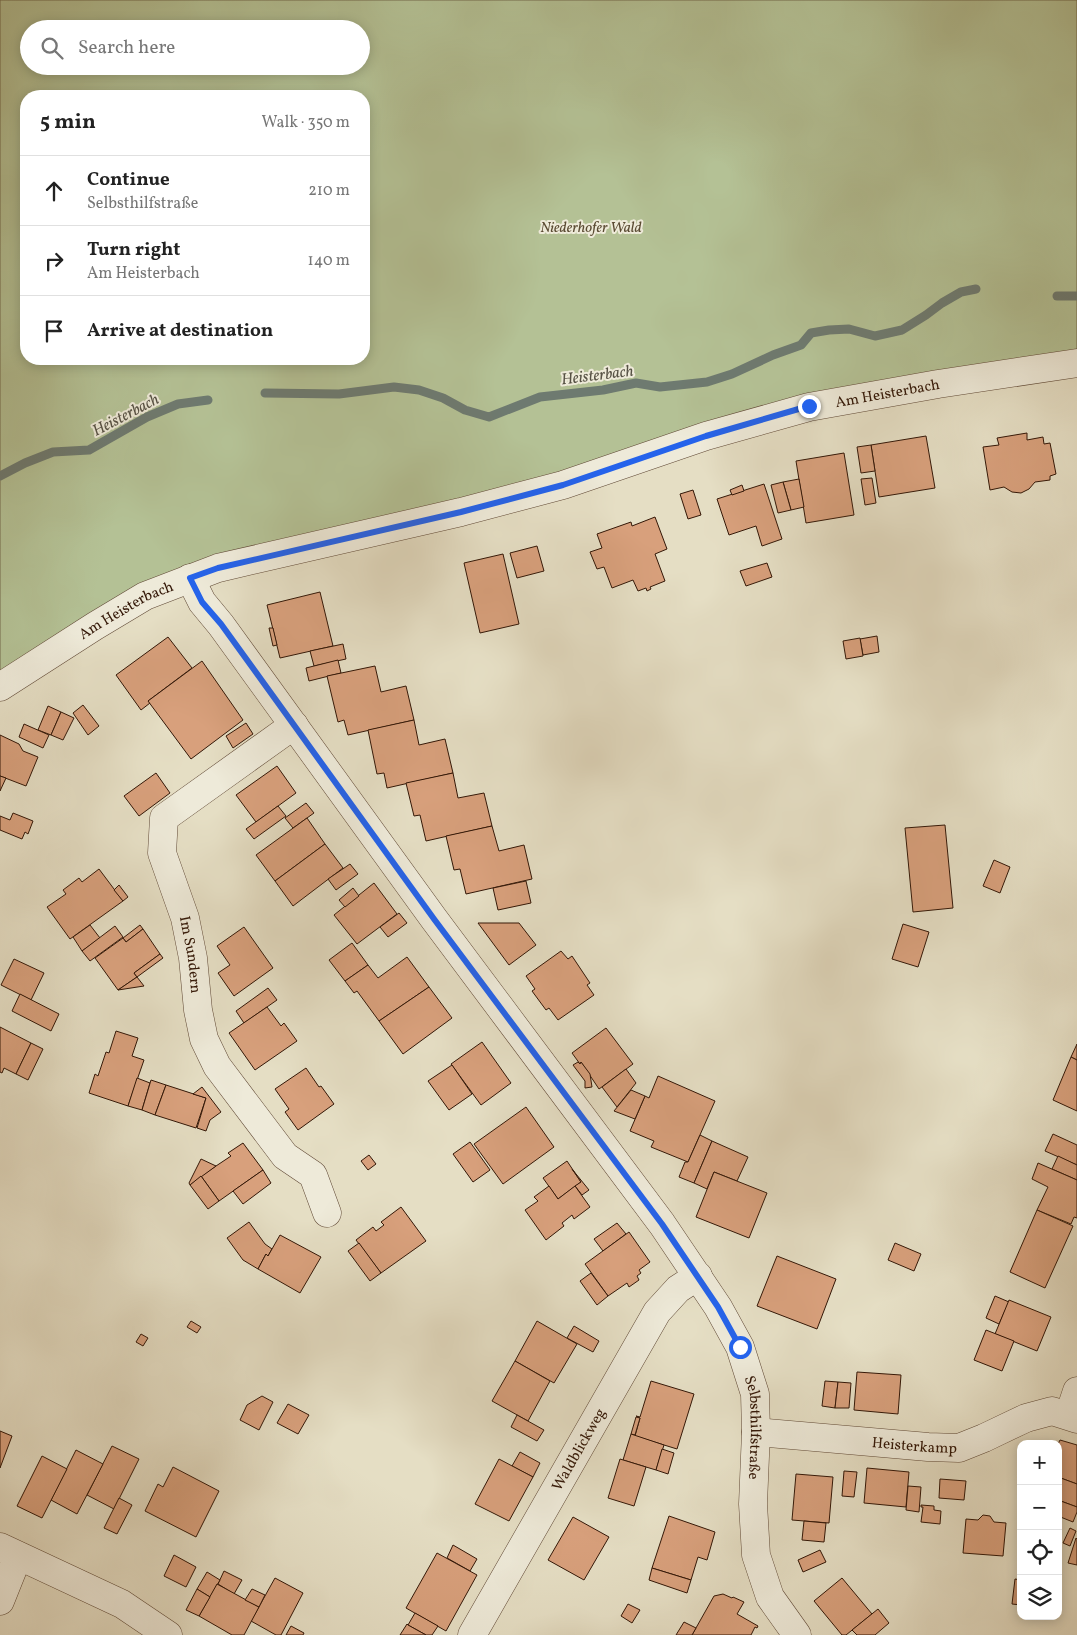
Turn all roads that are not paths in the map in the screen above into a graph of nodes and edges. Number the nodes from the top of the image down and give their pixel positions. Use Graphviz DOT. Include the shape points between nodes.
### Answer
graph roads {
  1 [pos="1077,363"];
  2 [pos="190,578"];
  3 [pos="0,687"];
  4 [pos="294,725"];
  5 [pos="327,1213"];
  6 [pos="698,1276"];
  7 [pos="1074,1408"];
  8 [pos="756,1432"];
  9 [pos="9,1551"];
  10 [pos="0,1601"];
  11 [pos="168,1635"];
  12 [pos="472,1635"];
  13 [pos="797,1635"];
  1 -- 2 [label="street, Am Heisterbach" via="809,406 706,436 563,485 218,568"];
  2 -- 3 [label="street, Am Heisterbach" via="145,596"];
  2 -- 4 [label="street, Selbsthilfstraße" via="202,602"];
  4 -- 5 [label="street, Im Sundern" via="164,818 162,853 184,918 204,1039 217,1066 285,1156 313,1175"];
  4 -- 6 [label="street, Selbsthilfstraße"];
  6 -- 8 [label="street, Selbsthilfstraße" via="740,1347 755,1394"];
  6 -- 12 [label="street, Waldblickweg" via="678,1289 656,1312"];
  7 -- 8 [label="street, Heisterkamp" via="1026,1418 959,1448"];
  8 -- 13 [label="street, Selbsthilfstraße" via="753,1504 756,1555 770,1596"];
  9 -- 10 [label="street"];
  9 -- 11 [label="street" via="122,1604"];
}
